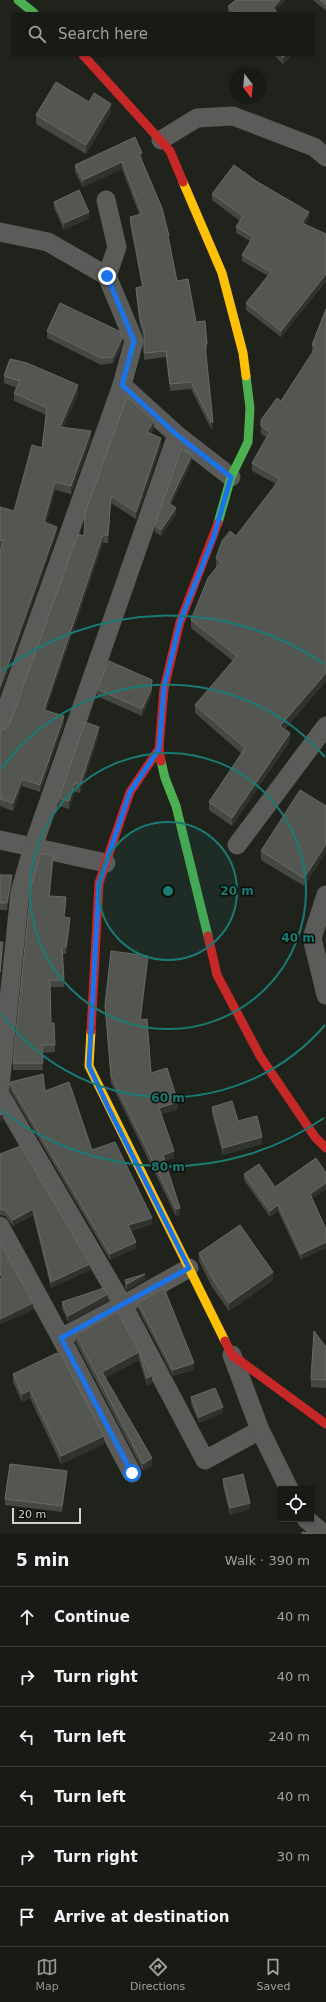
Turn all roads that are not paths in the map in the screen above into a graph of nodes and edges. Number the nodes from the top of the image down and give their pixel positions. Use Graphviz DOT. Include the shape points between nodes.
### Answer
graph roads {
  1 [pos="18,0"];
  2 [pos="33,12"];
  3 [pos="84,56"];
  4 [pos="162,140"];
  5 [pos="326,157"];
  6 [pos="106,200"];
  7 [pos="0,232"];
  8 [pos="107,276"];
  9 [pos="122,385"];
  10 [pos="177,435"];
  11 [pos="231,477"];
  12 [pos="326,726"];
  13 [pos="0,727"];
  14 [pos="159,749"];
  15 [pos="0,840"];
  16 [pos="237,845"];
  17 [pos="33,847"];
  18 [pos="106,863"];
  19 [pos="326,895"];
  20 [pos="326,994"];
  21 [pos="0,1087"];
  22 [pos="0,1094"];
  23 [pos="326,1148"];
  24 [pos="0,1226"];
  25 [pos="189,1268"];
  26 [pos="123,1305"];
  27 [pos="61,1338"];
  28 [pos="232,1355"];
  29 [pos="326,1424"];
  30 [pos="260,1430"];
  31 [pos="132,1473"];
  32 [pos="288,1486"];
  33 [pos="310,1522"];
  34 [pos="324,1534"];
  1 -- 2 [label="street"];
  3 -- 4 [label="street"];
  4 -- 5 [label="street" via="197,118 233,116 314,148"];
  4 -- 11 [label="street" via="170,151 222,273 243,353 250,408 248,442"];
  6 -- 8 [label="street" via="116,247"];
  7 -- 8 [label="street" via="48,242"];
  8 -- 9 [label="street" via="134,341"];
  9 -- 10 [label="street"];
  9 -- 13 [label="street"];
  10 -- 11 [label="street"];
  10 -- 17 [label="street"];
  11 -- 14 [label="street" via="214,536 180,622 164,688"];
  12 -- 16 [label="street"];
  14 -- 18 [label="street" via="130,792"];
  14 -- 23 [label="street" via="165,778 176,806 217,975 260,1056 315,1137"];
  15 -- 17 [label="street"];
  17 -- 18 [label="street"];
  17 -- 21 [label="street" via="20,892"];
  18 -- 25 [label="street" via="99,883 89,1066"];
  19 -- 20 [label="street" via="312,938"];
  22 -- 26 [label="street"];
  24 -- 27 [label="street"];
  25 -- 26 [label="street"];
  25 -- 28 [label="street"];
  26 -- 27 [label="street"];
  26 -- 30 [label="street" via="205,1460"];
  27 -- 31 [label="street"];
  28 -- 29 [label="street"];
  28 -- 30 [label="street"];
  30 -- 32 [label="street"];
  33 -- 34 [label="street"];
}
